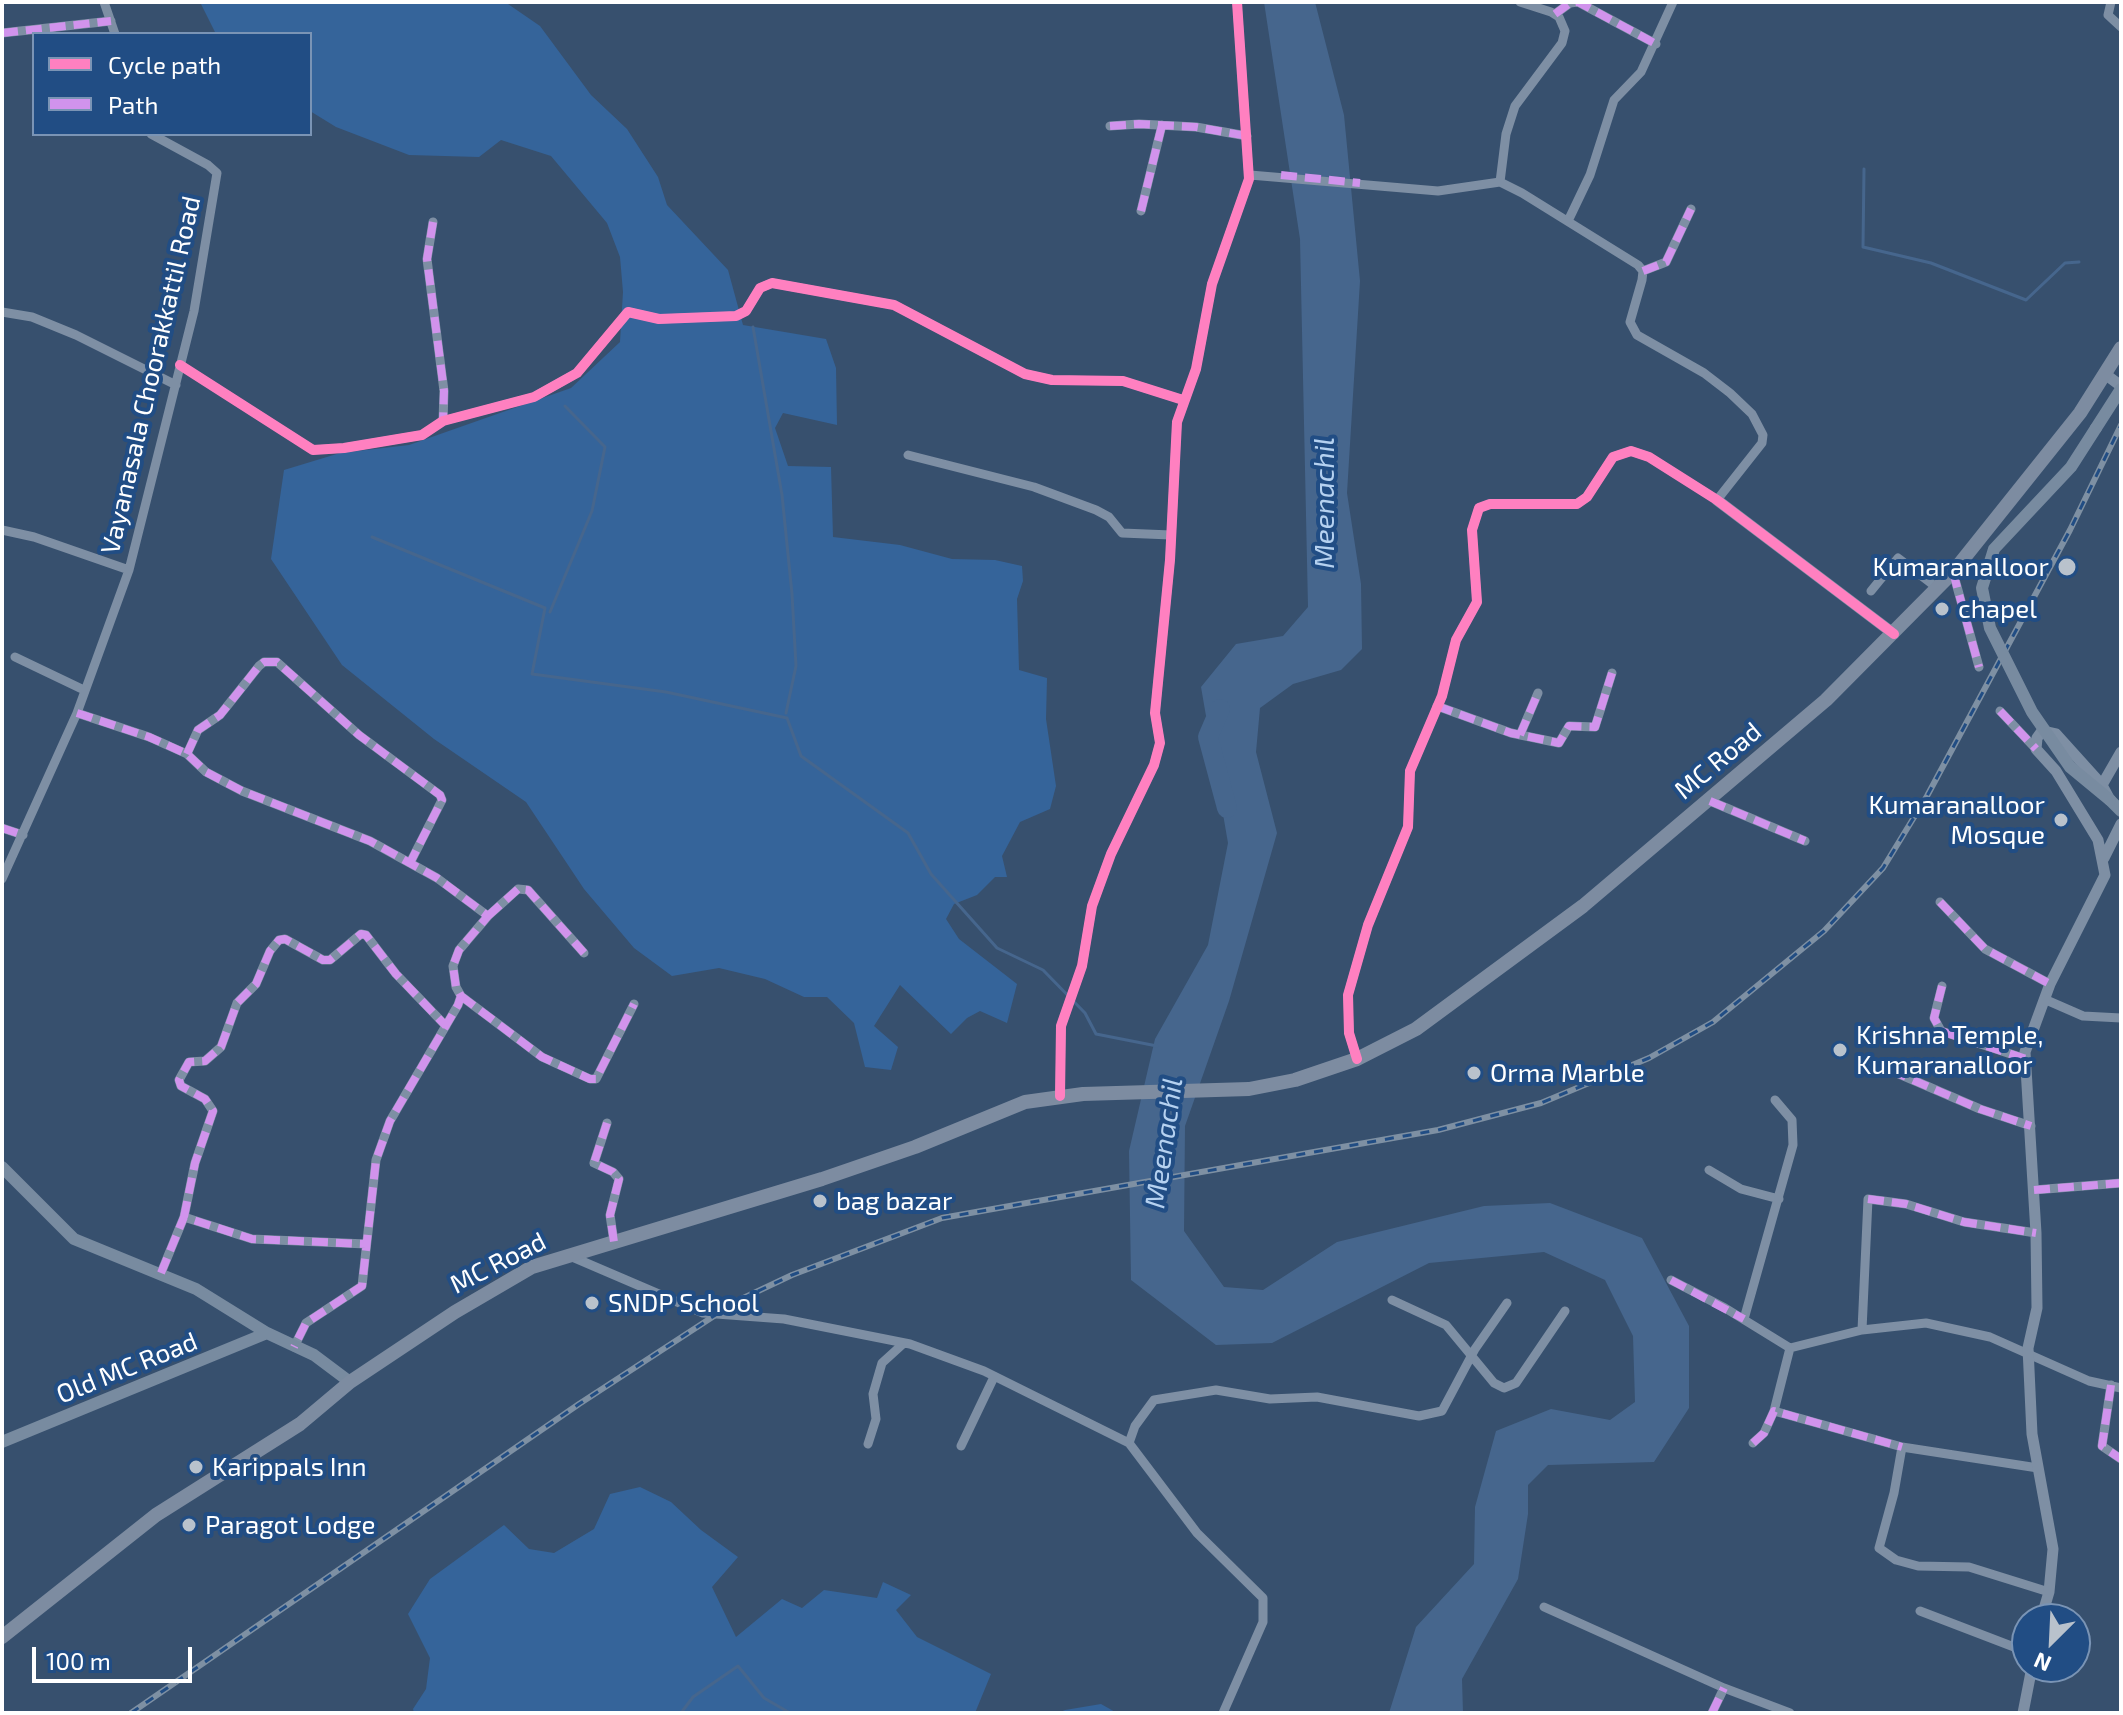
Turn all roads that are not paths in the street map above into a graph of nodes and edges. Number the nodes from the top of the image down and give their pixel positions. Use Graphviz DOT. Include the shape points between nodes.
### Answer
graph roads {
  1 [pos="104,2"];
  2 [pos="1237,2"];
  3 [pos="1520,2"];
  4 [pos="1673,2"];
  5 [pos="2111,2"];
  6 [pos="1555,14"];
  7 [pos="111,21"];
  8 [pos="2121,27"];
  9 [pos="114,32"];
  10 [pos="2,33"];
  11 [pos="1656,44"];
  12 [pos="1162,125"];
  13 [pos="1110,126"];
  14 [pos="155,136"];
  15 [pos="1247,136"];
  16 [pos="1250,175"];
  17 [pos="1500,182"];
  18 [pos="1691,209"];
  19 [pos="1141,211"];
  20 [pos="1568,221"];
  21 [pos="433,222"];
  22 [pos="1643,271"];
  23 [pos="2,312"];
  24 [pos="2121,349"];
  25 [pos="180,365"];
  26 [pos="2105,374"];
  27 [pos="176,385"];
  28 [pos="2121,388"];
  29 [pos="1183,400"];
  30 [pos="443,421"];
  31 [pos="908,455"];
  32 [pos="1717,500"];
  33 [pos="2,530"];
  34 [pos="1171,535"];
  35 [pos="129,570"];
  36 [pos="1953,572"];
  37 [pos="1936,587"];
  38 [pos="1871,591"];
  39 [pos="1894,634"];
  40 [pos="15,657"];
  41 [pos="1979,667"];
  42 [pos="1612,673"];
  43 [pos="84,690"];
  44 [pos="1538,693"];
  45 [pos="1437,706"];
  46 [pos="2000,711"];
  47 [pos="77,713"];
  48 [pos="1520,735"];
  49 [pos="2036,749"];
  50 [pos="2121,752"];
  51 [pos="187,754"];
  52 [pos="2102,785"];
  53 [pos="2110,800"];
  54 [pos="1710,801"];
  55 [pos="2121,811"];
  56 [pos="2121,824"];
  57 [pos="2,828"];
  58 [pos="23,835"];
  59 [pos="1805,841"];
  60 [pos="2104,858"];
  61 [pos="410,863"];
  62 [pos="2,879"];
  63 [pos="1940,902"];
  64 [pos="488,916"];
  65 [pos="584,953"];
  66 [pos="2050,984"];
  67 [pos="1942,986"];
  68 [pos="461,996"];
  69 [pos="2044,999"];
  70 [pos="634,1004"];
  71 [pos="2121,1018"];
  72 [pos="446,1026"];
  73 [pos="1357,1059"];
  74 [pos="2026,1059"];
  75 [pos="1869,1061"];
  76 [pos="1060,1096"];
  77 [pos="1775,1100"];
  78 [pos="607,1123"];
  79 [pos="2031,1126"];
  80 [pos="2,1167"];
  81 [pos="1709,1170"];
  82 [pos="2121,1183"];
  83 [pos="2034,1190"];
  84 [pos="1779,1199"];
  85 [pos="184,1217"];
  86 [pos="2036,1233"];
  87 [pos="614,1242"];
  88 [pos="366,1244"];
  89 [pos="568,1255"];
  90 [pos="161,1273"];
  91 [pos="1671,1280"];
  92 [pos="1392,1300"];
  93 [pos="1507,1303"];
  94 [pos="1565,1311"];
  95 [pos="1744,1319"];
  96 [pos="1862,1330"];
  97 [pos="267,1333"];
  98 [pos="904,1343"];
  99 [pos="294,1347"];
  100 [pos="1790,1348"];
  101 [pos="2030,1355"];
  102 [pos="1472,1357"];
  103 [pos="994,1377"];
  104 [pos="350,1382"];
  105 [pos="2116,1387"];
  106 [pos="1774,1411"];
  107 [pos="2,1442"];
  108 [pos="1129,1443"];
  109 [pos="1753,1443"];
  110 [pos="868,1444"];
  111 [pos="961,1446"];
  112 [pos="1902,1447"];
  113 [pos="2121,1459"];
  114 [pos="2038,1468"];
  115 [pos="2049,1592"];
  116 [pos="2046,1603"];
  117 [pos="1544,1607"];
  118 [pos="1920,1611"];
  119 [pos="2,1637"];
  120 [pos="2011,1646"];
  121 [pos="2029,1683"];
  122 [pos="1724,1688"];
  123 [pos="1223,1713"];
  124 [pos="1712,1713"];
  125 [pos="1790,1713"];
  126 [pos="2023,1713"];
  1 -- 7 [label="street"];
  2 -- 15 [label="street"];
  3 -- 6 [label="street"];
  4 -- 11 [label="street"];
  5 -- 8 [label="street" via="2108,15"];
  6 -- 11 [label="street" via="1578,2"];
  6 -- 17 [label="street" via="1565,31 1562,43 1515,106"];
  7 -- 9 [label="street"];
  7 -- 10 [label="street"];
  11 -- 20 [label="street" via="1641,72 1614,100 1590,175"];
  12 -- 13 [label="street"];
  12 -- 15 [label="street"];
  12 -- 19 [label="street"];
  14 -- 25 [label="street, Vayanasala Choorakkattil Road" via="217,173"];
  15 -- 16 [label="street"];
  16 -- 17 [label="street" via="1438,191"];
  16 -- 29 [label="street" via="1212,284 1196,369"];
  17 -- 20 [label="street"];
  18 -- 22 [label="street" via="1666,262"];
  20 -- 22 [label="street" via="1625,254"];
  21 -- 30 [label="street" via="427,259"];
  22 -- 32 [label="street" via="1630,322 1637,335 1730,393 1752,414 1763,435"];
  23 -- 27 [label="street" via="32,317 76,335"];
  24 -- 26 [label="main road, MC Road"];
  25 -- 27 [label="street, Vayanasala Choorakkattil Road"];
  25 -- 30 [label="street" via="313,450 422,435"];
  26 -- 28 [label="street"];
  26 -- 36 [label="main road, MC Road"];
  27 -- 35 [label="street, Vayanasala Choorakkattil Road"];
  28 -- 53 [label="main road, bridge" via="2071,467 1994,549 1982,588 1990,628 2032,712 2070,767"];
  29 -- 30 [label="street" via="1123,381 1052,380 1025,374 894,305 772,283 764,284 746,311 736,316 659,319 628,312 577,373 534,397"];
  29 -- 34 [label="street" via="1174,440"];
  31 -- 34 [label="street" via="1034,487 1096,510 1122,533"];
  32 -- 39 [label="street"];
  32 -- 45 [label="street" via="1631,451 1613,457 1577,504 1479,508 1472,530 1477,602 1456,640"];
  33 -- 35 [label="street"];
  34 -- 76 [label="street" via="1155,713 1160,743 1099,886 1060,1041"];
  35 -- 43 [label="street, Vayanasala Choorakkattil Road"];
  36 -- 37 [label="main road, MC Road"];
  36 -- 41 [label="street"];
  37 -- 38 [label="street" via="1898,558"];
  37 -- 39 [label="main road, MC Road"];
  39 -- 54 [label="main road, MC Road"];
  40 -- 43 [label="street"];
  42 -- 48 [label="street" via="1595,727 1569,726 1559,743"];
  43 -- 47 [label="street, Vayanasala Choorakkattil Road"];
  44 -- 48 [label="street"];
  45 -- 48 [label="street"];
  45 -- 73 [label="street" via="1410,771 1408,827 1368,925 1348,995 1349,1033"];
  46 -- 49 [label="street"];
  47 -- 51 [label="street"];
  47 -- 58 [label="street, Vayanasala Choorakkattil Road"];
  49 -- 52 [label="street" via="2042,731 2056,734"];
  49 -- 60 [label="street" via="2056,771"];
  50 -- 52 [label="street"];
  51 -- 61 [label="street" via="206,772 242,791 370,841"];
  51 -- 61 [label="street" via="198,730 220,715 259,666 277,662 348,726 440,795"];
  52 -- 53 [label="street"];
  53 -- 55 [label="main road"];
  54 -- 59 [label="street"];
  54 -- 73 [label="main road, MC Road" via="1478,985 1416,1029"];
  56 -- 60 [label="street"];
  57 -- 58 [label="street"];
  58 -- 62 [label="street, Vayanasala Choorakkattil Road"];
  60 -- 66 [label="street" via="2105,875"];
  61 -- 64 [label="street"];
  63 -- 66 [label="street" via="1985,949"];
  64 -- 65 [label="street" via="518,889 528,890"];
  64 -- 68 [label="street" via="459,950 453,966"];
  66 -- 69 [label="street"];
  67 -- 74 [label="street" via="1934,1018 1941,1031"];
  68 -- 70 [label="street" via="542,1057 590,1079 596,1079"];
  68 -- 72 [label="street"];
  69 -- 71 [label="street" via="2083,1016"];
  69 -- 74 [label="street"];
  72 -- 85 [label="street" via="366,935 330,960 279,940 256,984 237,1003 221,1047 205,1061 189,1062 179,1080 213,1111"];
  72 -- 88 [label="street" via="390,1121 376,1160"];
  73 -- 76 [label="main road, MC Road" via="1249,1089"];
  74 -- 79 [label="street"];
  75 -- 79 [label="street"];
  76 -- 87 [label="main road, MC Road" via="1025,1102 822,1179"];
  77 -- 84 [label="street" via="1792,1120 1793,1145"];
  78 -- 87 [label="street" via="594,1163 619,1179 610,1215"];
  79 -- 83 [label="street"];
  80 -- 90 [label="main road" via="74,1239"];
  81 -- 84 [label="street" via="1741,1189"];
  82 -- 83 [label="street"];
  83 -- 86 [label="street"];
  84 -- 95 [label="street"];
  85 -- 88 [label="street" via="252,1239"];
  85 -- 90 [label="street"];
  86 -- 96 [label="street" via="1868,1199"];
  86 -- 101 [label="street" via="2037,1308"];
  87 -- 89 [label="main road, MC Road"];
  88 -- 99 [label="street" via="362,1286 306,1323"];
  89 -- 98 [label="street" via="703,1313 784,1319"];
  89 -- 104 [label="main road, MC Road" via="532,1267 483,1295"];
  90 -- 97 [label="main road" via="242,1314"];
  91 -- 95 [label="street"];
  92 -- 102 [label="street" via="1446,1325"];
  93 -- 102 [label="street"];
  94 -- 102 [label="street" via="1516,1383 1504,1388 1494,1383"];
  95 -- 100 [label="street"];
  96 -- 100 [label="street"];
  96 -- 101 [label="street" via="1926,1323 1990,1337"];
  97 -- 99 [label="main road"];
  97 -- 107 [label="main road, Old MC Road"];
  98 -- 103 [label="street"];
  98 -- 110 [label="street" via="882,1363"];
  99 -- 104 [label="main road" via="329,1364"];
  100 -- 106 [label="street"];
  101 -- 105 [label="street"];
  101 -- 114 [label="street"];
  102 -- 108 [label="street" via="1442,1411 1428,1415 1317,1397 1270,1399 1216,1390 1154,1400"];
  103 -- 108 [label="street"];
  103 -- 111 [label="street"];
  104 -- 119 [label="main road, MC Road" via="300,1424 156,1515"];
  105 -- 113 [label="street" via="2102,1426 2102,1446"];
  106 -- 109 [label="street"];
  106 -- 112 [label="street"];
  108 -- 123 [label="street" via="1197,1533 1263,1598 1263,1622"];
  112 -- 114 [label="street"];
  112 -- 115 [label="street" via="1879,1548 1918,1566 1969,1567"];
  114 -- 115 [label="street" via="2053,1549"];
  115 -- 116 [label="street"];
  117 -- 122 [label="street"];
  118 -- 120 [label="street"];
  121 -- 126 [label="street"];
  122 -- 124 [label="street"];
  122 -- 125 [label="street"];
}
